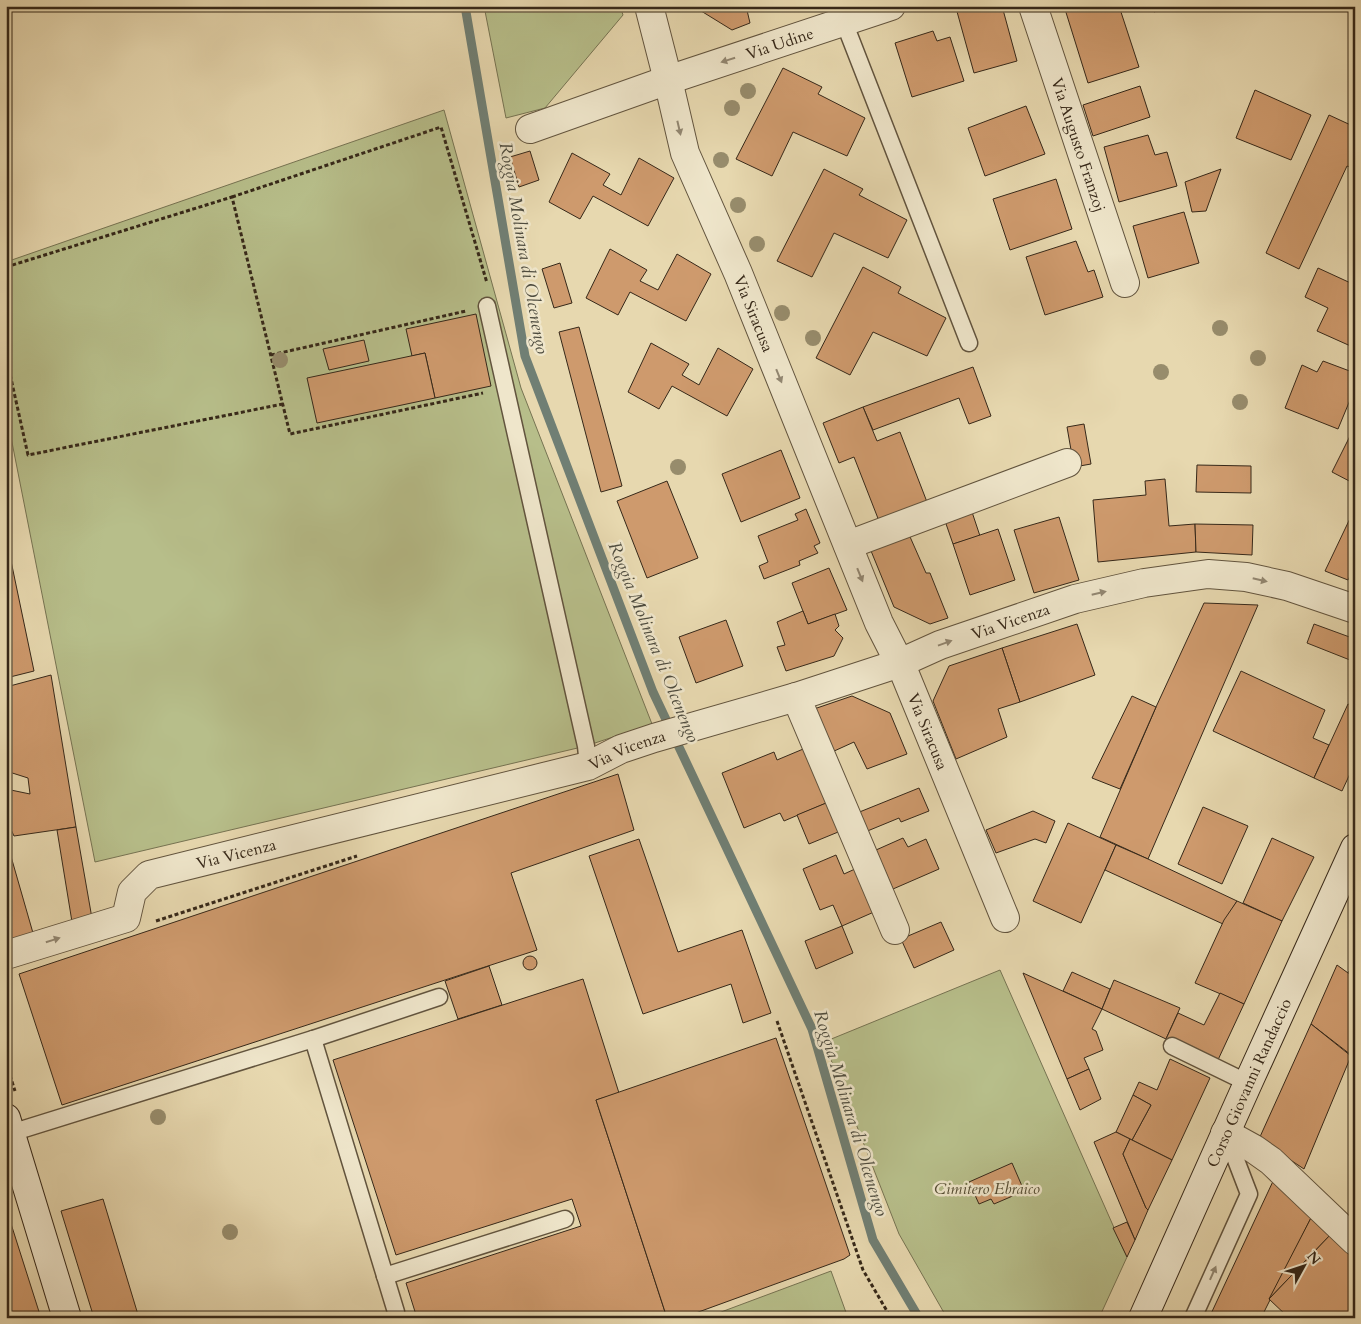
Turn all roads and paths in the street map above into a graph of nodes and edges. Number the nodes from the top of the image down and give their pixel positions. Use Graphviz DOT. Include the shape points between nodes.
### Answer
graph roads {
  1 [pos="649,6"];
  2 [pos="891,6"];
  3 [pos="1033,6"];
  4 [pos="844,22"];
  5 [pos="668,80"];
  6 [pos="530,129"];
  7 [pos="232,197"];
  8 [pos="6,267"];
  9 [pos="1125,283"];
  10 [pos="487,306"];
  11 [pos="969,343"];
  12 [pos="272,355"];
  13 [pos="6,356"];
  14 [pos="506,388"];
  15 [pos="283,404"];
  16 [pos="1066,463"];
  17 [pos="848,545"];
  18 [pos="1355,609"];
  19 [pos="900,663"];
  20 [pos="796,697"];
  21 [pos="588,766"];
  22 [pos="1355,848"];
  23 [pos="366,853"];
  24 [pos="1005,918"];
  25 [pos="137,921"];
  26 [pos="894,930"];
  27 [pos="6,954"];
  28 [pos="439,997"];
  29 [pos="777,1022"];
  30 [pos="313,1039"];
  31 [pos="1172,1046"];
  32 [pos="1248,1082"];
  33 [pos="8,1126"];
  34 [pos="1225,1132"];
  35 [pos="565,1219"];
  36 [pos="1355,1241"];
  37 [pos="384,1276"];
  38 [pos="396,1312"];
  39 [pos="67,1318"];
  40 [pos="891,1318"];
  41 [pos="1143,1318"];
  42 [pos="1193,1318"];
  1 -- 5 [label="street, Via Siracusa"];
  2 -- 4 [label="street, Via Udine"];
  3 -- 9 [label="street, Via Augusto Franzoj"];
  4 -- 5 [label="street, Via Udine, one-way"];
  4 -- 11 [label="lane"];
  5 -- 6 [label="street, Via Udine"];
  5 -- 17 [label="street, Via Siracusa, one-way" via="685,153"];
  7 -- 8 [label="path"];
  7 -- 10 [label="path" via="441,127 494,304"];
  7 -- 12 [label="path"];
  10 -- 12 [label="path"];
  10 -- 14 [label="lane"];
  12 -- 15 [label="path"];
  13 -- 15 [label="path" via="28,456"];
  14 -- 15 [label="path" via="290,434"];
  14 -- 21 [label="lane"];
  16 -- 17 [label="street"];
  17 -- 19 [label="street, Via Siracusa, one-way" via="879,623"];
  19 -- 18 [label="street, Via Vicenza, one-way" via="940,645 1075,599 1144,583 1208,574 1246,577 1287,586"];
  19 -- 20 [label="street, Via Vicenza"];
  19 -- 24 [label="street, Via Siracusa"];
  20 -- 21 [label="street, Via Vicenza" via="654,738"];
  20 -- 26 [label="street"];
  21 -- 25 [label="street, Via Vicenza" via="149,875 132,892"];
  22 -- 32 [label="street, Corso Giovanni Randaccio"];
  23 -- 25 [label="path"];
  27 -- 25 [label="street, one-way"];
  28 -- 30 [label="lane"];
  29 -- 40 [label="path" via="863,1270"];
  30 -- 33 [label="lane"];
  30 -- 37 [label="lane"];
  31 -- 32 [label="lane"];
  32 -- 34 [label="street, Corso Giovanni Randaccio"];
  33 -- 39 [label="street"];
  34 -- 36 [label="street" via="1271,1162"];
  34 -- 41 [label="street, Corso Giovanni Randaccio"];
  42 -- 34 [label="lane, one-way" via="1249,1194"];
  35 -- 37 [label="lane"];
  37 -- 38 [label="lane"];
}
